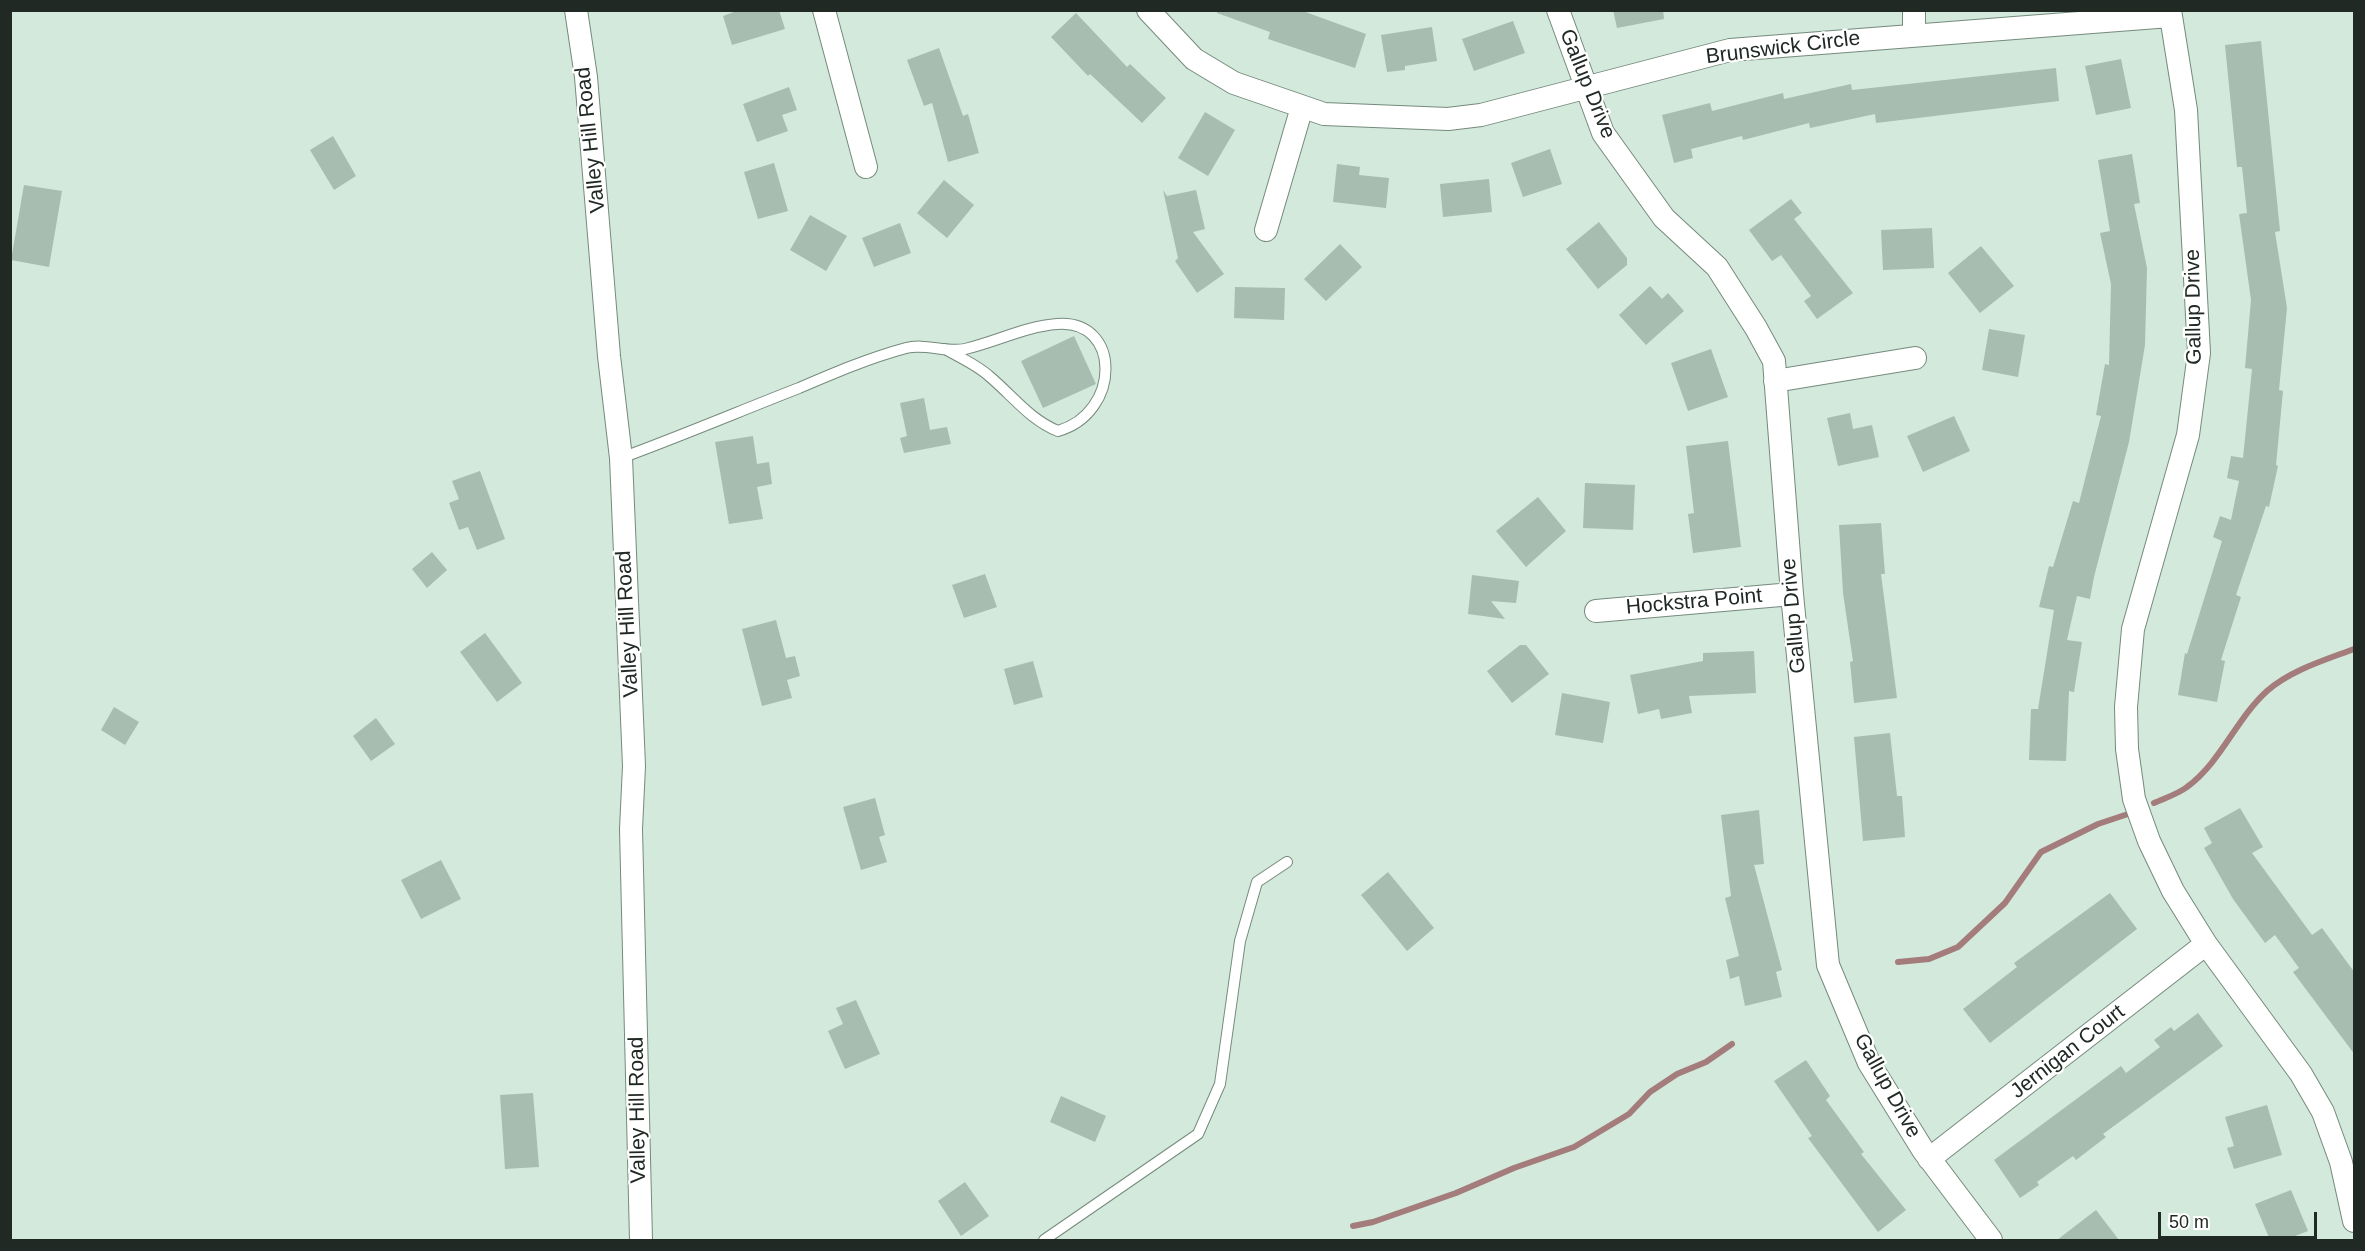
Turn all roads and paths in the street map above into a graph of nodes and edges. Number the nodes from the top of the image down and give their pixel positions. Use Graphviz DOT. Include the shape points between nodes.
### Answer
graph roads {
  1 [pos="576,10"];
  2 [pos="824,10"];
  3 [pos="1148,10"];
  4 [pos="1558,10"];
  5 [pos="1914,10"];
  6 [pos="2170,13"];
  7 [pos="1914,35"];
  8 [pos="1584,87"];
  9 [pos="1302,107"];
  10 [pos="866,168"];
  11 [pos="1266,230"];
  12 [pos="945,349"];
  13 [pos="1915,358"];
  14 [pos="1775,381"];
  15 [pos="621,458"];
  16 [pos="1792,594"];
  17 [pos="1596,611"];
  18 [pos="1287,862"];
  19 [pos="2206,944"];
  20 [pos="1929,1159"];
  21 [pos="2355,1221"];
  22 [pos="641,1240"];
  23 [pos="1044,1240"];
  24 [pos="1991,1240"];
  1 -- 15 [label="street, Valley Hill Road" via="586,77"];
  2 -- 10 [label="street"];
  3 -- 9 [label="street, Brunswick Circle" via="1194,59 1233,83"];
  4 -- 8 [label="street, Gallup Drive"];
  5 -- 7 [label="street"];
  6 -- 7 [label="street, Brunswick Circle"];
  6 -- 19 [label="street, Gallup Drive" via="2186,110 2199,352 2188,435 2133,630 2126,707 2127,749 2134,800 2149,841 2173,891"];
  7 -- 8 [label="street, Brunswick Circle" via="1730,50"];
  8 -- 9 [label="street, Brunswick Circle" via="1481,115 1448,119 1324,114"];
  8 -- 14 [label="street, Gallup Drive" via="1603,133 1637,182 1664,218 1717,267 1774,361"];
  9 -- 11 [label="street"];
  12 -- 12 [label="lane" via="962,350 1057,324 1078,326 1098,342 1107,378 1101,397 1086,417 1059,430 1045,426 988,375"];
  12 -- 15 [label="lane" via="909,347 867,360"];
  13 -- 14 [label="street"];
  14 -- 16 [label="street, Gallup Drive"];
  15 -- 22 [label="street, Valley Hill Road" via="634,766 631,828"];
  16 -- 17 [label="street, Hockstra Point"];
  16 -- 20 [label="street, Gallup Drive" via="1828,965 1869,1063"];
  18 -- 23 [label="lane" via="1257,882 1240,941 1220,1084 1197,1134"];
  19 -- 20 [label="street, Jernigan Court"];
  19 -- 21 [label="street, Gallup Drive" via="2301,1074 2323,1112 2341,1162"];
  20 -- 24 [label="street, Gallup Drive"];
}
